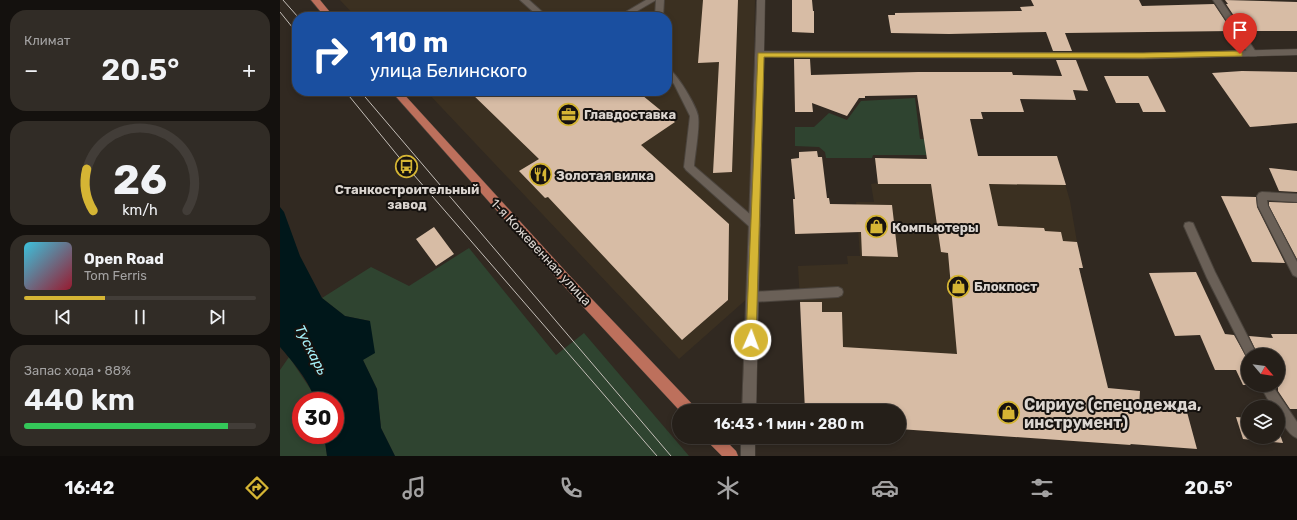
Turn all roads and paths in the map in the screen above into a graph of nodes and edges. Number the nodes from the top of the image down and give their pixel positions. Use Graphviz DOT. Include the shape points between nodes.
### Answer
graph roads {
  1 [pos="315,0"];
  2 [pos="524,0"];
  3 [pos="652,0"];
  4 [pos="660,0"];
  5 [pos="760,0"];
  6 [pos="1217,0"];
  7 [pos="326,12"];
  8 [pos="538,12"];
  9 [pos="630,12"];
  10 [pos="659,12"];
  11 [pos="1297,52"];
  12 [pos="760,54"];
  13 [pos="1253,54"];
  14 [pos="672,77"];
  15 [pos="400,96"];
  16 [pos="1297,198"];
  17 [pos="755,225"];
  18 [pos="1189,226"];
  19 [pos="1297,272"];
  20 [pos="838,292"];
  21 [pos="752,297"];
  22 [pos="1248,348"];
  23 [pos="1270,392"];
  24 [pos="683,404"];
  25 [pos="749,404"];
  26 [pos="1297,432"];
  27 [pos="720,444"];
  28 [pos="748,444"];
  29 [pos="731,456"];
  30 [pos="748,456"];
  1 -- 7 [label="main road"];
  2 -- 8 [label="lane"];
  3 -- 9 [label="lane"];
  4 -- 10 [label="lane"];
  5 -- 12 [label="street"];
  6 -- 13 [label="lane"];
  11 -- 13 [label="street"];
  12 -- 13 [label="street"];
  12 -- 17 [label="street"];
  14 -- 17 [label="lane" via="694,116 689,167"];
  15 -- 24 [label="main road, 1-я Кожевенная улица"];
  16 -- 19 [label="lane" via="1262,196 1263,206"];
  17 -- 21 [label="street"];
  18 -- 22 [label="lane"];
  20 -- 21 [label="lane"];
  21 -- 25 [label="street"];
  23 -- 26 [label="lane"];
  27 -- 29 [label="main road"];
  28 -- 30 [label="street"];
}
